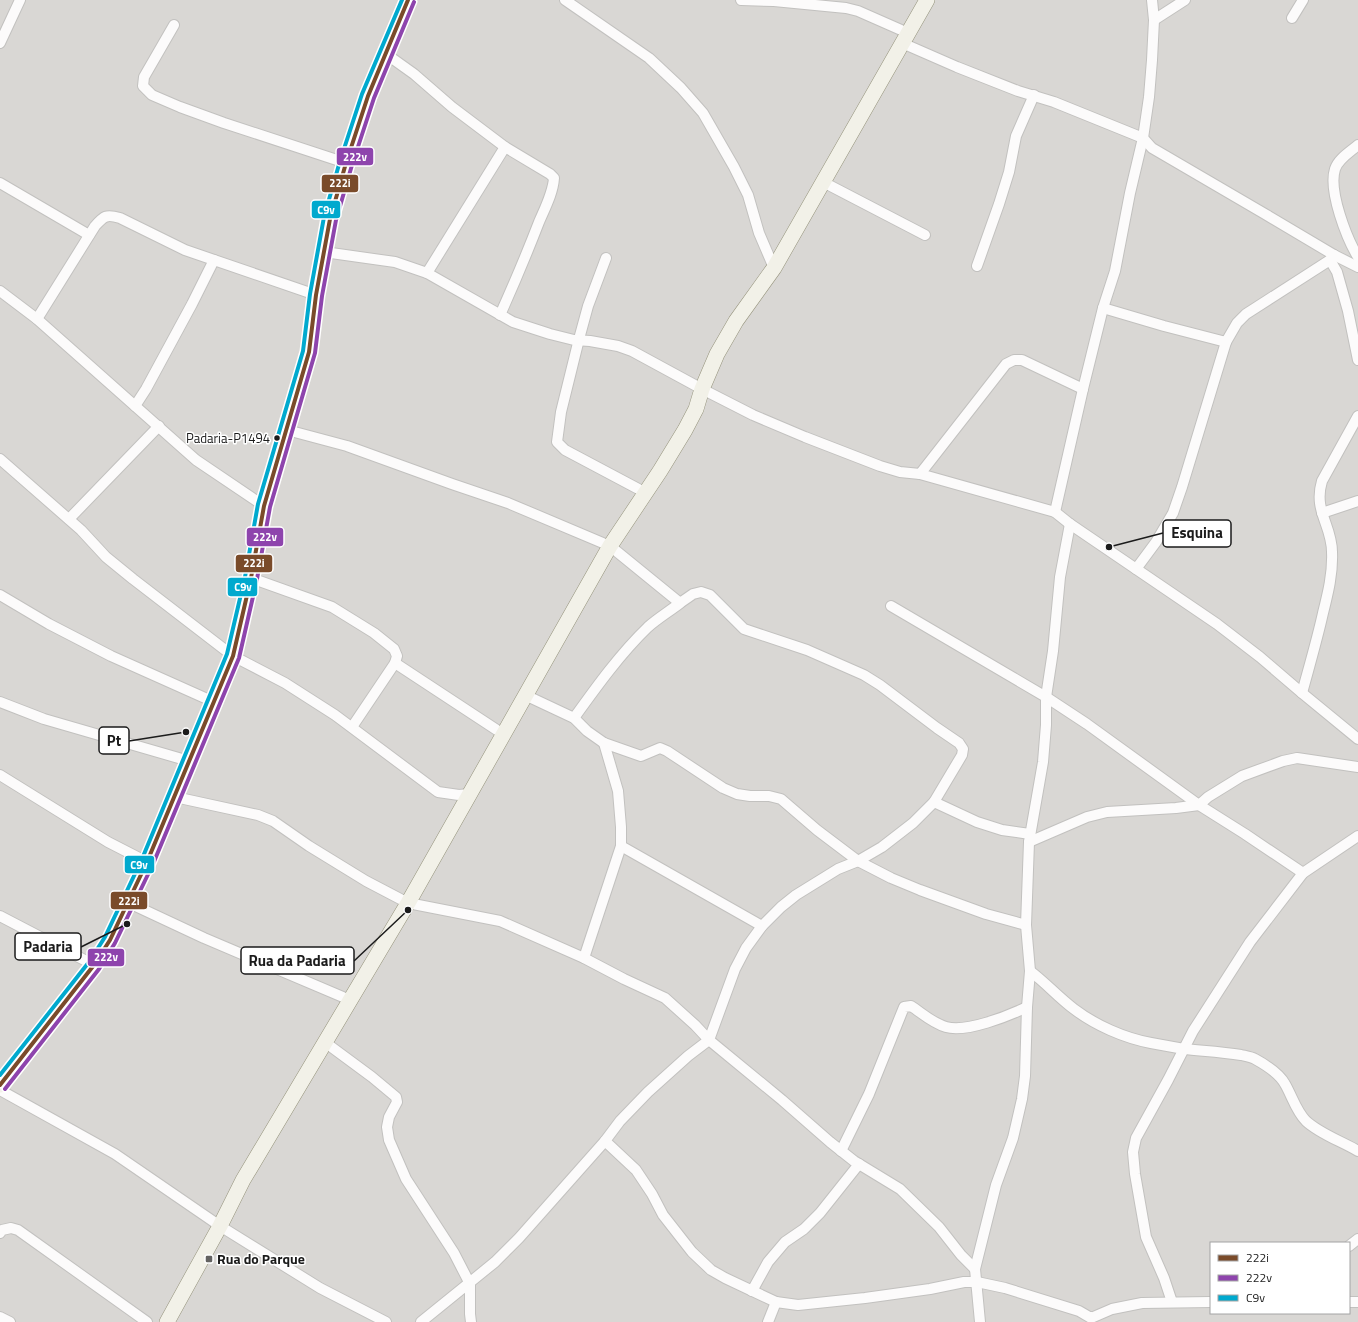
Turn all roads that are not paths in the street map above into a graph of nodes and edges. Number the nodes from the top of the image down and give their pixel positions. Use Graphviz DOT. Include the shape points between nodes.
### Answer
graph roads {
  1 [pos="20,0"];
  2 [pos="408,0"];
  3 [pos="741,0"];
  4 [pos="927,0"];
  5 [pos="1152,0"];
  6 [pos="1185,0"];
  7 [pos="1303,0"];
  8 [pos="572,2"];
  9 [pos="1292,18"];
  10 [pos="1154,20"];
  11 [pos="174,25"];
  12 [pos="905,38"];
  13 [pos="0,44"];
  14 [pos="386,54"];
  15 [pos="1034,95"];
  16 [pos="1143,138"];
  17 [pos="1358,145"];
  18 [pos="505,147"];
  19 [pos="346,162"];
  20 [pos="823,182"];
  21 [pos="0,183"];
  22 [pos="924,234"];
  23 [pos="89,235"];
  24 [pos="324,252"];
  25 [pos="1358,257"];
  26 [pos="606,258"];
  27 [pos="1332,258"];
  28 [pos="214,260"];
  29 [pos="977,266"];
  30 [pos="1358,267"];
  31 [pos="774,268"];
  32 [pos="427,273"];
  33 [pos="0,290"];
  34 [pos="316,296"];
  35 [pos="1103,308"];
  36 [pos="500,315"];
  37 [pos="37,319"];
  38 [pos="579,340"];
  39 [pos="1226,342"];
  40 [pos="1358,360"];
  41 [pos="702,389"];
  42 [pos="1083,389"];
  43 [pos="135,406"];
  44 [pos="1358,416"];
  45 [pos="159,426"];
  46 [pos="287,430"];
  47 [pos="1,462"];
  48 [pos="920,474"];
  49 [pos="646,493"];
  50 [pos="1358,501"];
  51 [pos="264,506"];
  52 [pos="1054,512"];
  53 [pos="1322,513"];
  54 [pos="69,519"];
  55 [pos="1070,524"];
  56 [pos="610,546"];
  57 [pos="1136,569"];
  58 [pos="251,578"];
  59 [pos="0,595"];
  60 [pos="680,603"];
  61 [pos="891,606"];
  62 [pos="233,656"];
  63 [pos="395,663"];
  64 [pos="1302,694"];
  65 [pos="525,695"];
  66 [pos="1046,697"];
  67 [pos="0,702"];
  68 [pos="214,702"];
  69 [pos="574,718"];
  70 [pos="352,727"];
  71 [pos="503,734"];
  72 [pos="1358,739"];
  73 [pos="604,743"];
  74 [pos="190,761"];
  75 [pos="1358,767"];
  76 [pos="0,776"];
  77 [pos="469,794"];
  78 [pos="175,797"];
  79 [pos="934,802"];
  80 [pos="1198,805"];
  81 [pos="1358,836"];
  82 [pos="1030,838"];
  83 [pos="621,846"];
  84 [pos="858,861"];
  85 [pos="147,862"];
  86 [pos="1303,873"];
  87 [pos="127,902"];
  88 [pos="408,904"];
  89 [pos="0,916"];
  90 [pos="1026,925"];
  91 [pos="762,926"];
  92 [pos="584,958"];
  93 [pos="94,965"];
  94 [pos="1030,971"];
  95 [pos="350,1000"];
  96 [pos="1027,1007"];
  97 [pos="709,1040"];
  98 [pos="326,1043"];
  99 [pos="1183,1048"];
  100 [pos="0,1085"];
  101 [pos="0,1090"];
  102 [pos="605,1141"];
  103 [pos="841,1151"];
  104 [pos="1358,1151"];
  105 [pos="859,1164"];
  106 [pos="220,1226"];
  107 [pos="0,1233"];
  108 [pos="1358,1239"];
  109 [pos="1350,1245"];
  110 [pos="975,1269"];
  111 [pos="977,1282"];
  112 [pos="470,1284"];
  113 [pos="752,1291"];
  114 [pos="776,1302"];
  115 [pos="1172,1302"];
  116 [pos="1210,1302"];
  117 [pos="0,1317"];
  118 [pos="1091,1321"];
  119 [pos="10,1322"];
  120 [pos="147,1322"];
  121 [pos="166,1322"];
  122 [pos="386,1322"];
  123 [pos="422,1322"];
  124 [pos="472,1322"];
  125 [pos="768,1322"];
  126 [pos="980,1322"];
  1 -- 13 [label="street"];
  2 -- 14 [label="street"];
  3 -- 12 [label="street" via="846,8 858,11"];
  4 -- 12 [label="street"];
  5 -- 10 [label="street"];
  6 -- 10 [label="street"];
  7 -- 9 [label="street"];
  8 -- 31 [label="street" via="649,58 703,113 748,195 759,232"];
  10 -- 16 [label="street" via="1149,98"];
  11 -- 19 [label="street" via="144,77 143,86 152,95 224,123"];
  12 -- 15 [label="street" via="957,67"];
  12 -- 20 [label="street"];
  14 -- 18 [label="street"];
  14 -- 19 [label="street" via="368,96"];
  15 -- 16 [label="street"];
  15 -- 29 [label="street" via="1016,136 1009,172"];
  16 -- 27 [label="street" via="1152,148 1265,214"];
  16 -- 35 [label="street" via="1115,271"];
  17 -- 25 [label="street" via="1338,163 1334,176 1335,197 1340,214"];
  18 -- 32 [label="street"];
  18 -- 36 [label="street" via="554,178 519,273"];
  19 -- 24 [label="street" via="330,219"];
  20 -- 22 [label="street"];
  20 -- 31 [label="street"];
  21 -- 23 [label="street"];
  23 -- 28 [label="street" via="103,217 111,215 185,250"];
  23 -- 37 [label="street"];
  24 -- 32 [label="street" via="395,262"];
  24 -- 34 [label="street"];
  26 -- 38 [label="street" via="588,306"];
  27 -- 30 [label="street"];
  27 -- 39 [label="street" via="1246,314 1236,324"];
  27 -- 40 [label="street"];
  28 -- 34 [label="street"];
  28 -- 43 [label="street"];
  31 -- 41 [label="street" via="736,321 717,354"];
  32 -- 36 [label="street"];
  33 -- 37 [label="street"];
  34 -- 46 [label="street" via="308,352"];
  35 -- 39 [label="street"];
  35 -- 42 [label="street"];
  36 -- 38 [label="street" via="550,334"];
  37 -- 43 [label="street"];
  38 -- 41 [label="street" via="604,343 632,351"];
  38 -- 49 [label="street" via="561,412 557,442 565,450"];
  39 -- 57 [label="street" via="1173,512 1156,542"];
  41 -- 48 [label="street" via="760,417 880,466"];
  41 -- 49 [label="street" via="696,409"];
  42 -- 48 [label="street" via="1022,360 1006,364"];
  42 -- 52 [label="street"];
  43 -- 45 [label="street"];
  44 -- 53 [label="street" via="1322,481 1319,490"];
  45 -- 51 [label="street" via="196,460"];
  45 -- 54 [label="street"];
  46 -- 51 [label="street"];
  46 -- 56 [label="street" via="347,446 508,503"];
  47 -- 54 [label="street"];
  48 -- 52 [label="street"];
  49 -- 56 [label="street"];
  50 -- 53 [label="street"];
  51 -- 58 [label="street"];
  52 -- 55 [label="street"];
  53 -- 64 [label="street" via="1330,538 1332,566"];
  54 -- 62 [label="street" via="106,557"];
  55 -- 57 [label="street"];
  55 -- 66 [label="street" via="1060,577"];
  56 -- 60 [label="street"];
  56 -- 65 [label="street"];
  57 -- 64 [label="street" via="1217,624"];
  58 -- 62 [label="street"];
  58 -- 63 [label="street" via="332,607 374,633 394,649 397,656"];
  59 -- 68 [label="street" via="111,656"];
  60 -- 69 [label="street" via="649,626 620,656"];
  60 -- 79 [label="street" via="693,594 701,592 710,595 744,629 807,650 864,676 959,743 963,749 962,755"];
  61 -- 66 [label="street"];
  62 -- 68 [label="street"];
  62 -- 70 [label="street" via="285,683"];
  63 -- 70 [label="street"];
  63 -- 71 [label="street"];
  64 -- 72 [label="street"];
  65 -- 69 [label="street"];
  65 -- 71 [label="street"];
  66 -- 80 [label="street"];
  66 -- 82 [label="street" via="1043,762"];
  67 -- 74 [label="street" via="44,719"];
  68 -- 74 [label="street"];
  69 -- 73 [label="street" via="586,731"];
  70 -- 77 [label="street" via="438,792"];
  71 -- 77 [label="street"];
  73 -- 83 [label="street" via="618,791"];
  73 -- 84 [label="street" via="641,756 660,748 722,788 737,794 781,799"];
  74 -- 78 [label="street"];
  75 -- 80 [label="street" via="1297,758 1283,761 1242,776"];
  76 -- 85 [label="street" via="108,842"];
  77 -- 88 [label="street"];
  78 -- 85 [label="street"];
  78 -- 88 [label="street" via="258,815 273,821 366,881"];
  79 -- 82 [label="street" via="977,822"];
  79 -- 84 [label="street" via="913,823 882,847"];
  80 -- 82 [label="street" via="1107,812"];
  80 -- 86 [label="street"];
  81 -- 86 [label="street"];
  82 -- 90 [label="street"];
  83 -- 91 [label="street"];
  83 -- 92 [label="street"];
  84 -- 90 [label="street" via="920,890 986,914"];
  84 -- 91 [label="street" via="796,895"];
  85 -- 87 [label="street"];
  86 -- 99 [label="street" via="1250,942"];
  87 -- 93 [label="street" via="110,940"];
  87 -- 95 [label="street"];
  88 -- 92 [label="street" via="500,921"];
  88 -- 95 [label="street"];
  89 -- 93 [label="street"];
  90 -- 94 [label="street"];
  91 -- 97 [label="street" via="735,969"];
  92 -- 97 [label="street" via="665,998"];
  93 -- 100 [label="street"];
  94 -- 96 [label="street"];
  94 -- 99 [label="street" via="1074,1009 1100,1025 1142,1041"];
  95 -- 98 [label="street"];
  96 -- 103 [label="street" via="1009,1016 956,1028 947,1028 934,1022 911,1006 904,1007 869,1094"];
  96 -- 110 [label="street" via="1022,1099 1013,1138 996,1185"];
  97 -- 102 [label="street" via="648,1092"];
  97 -- 103 [label="street"];
  98 -- 106 [label="street" via="243,1180"];
  98 -- 112 [label="street" via="396,1097 387,1127 389,1140 406,1179 454,1253"];
  99 -- 104 [label="street" via="1230,1053 1253,1058 1264,1064 1285,1083 1305,1120"];
  99 -- 115 [label="street" via="1136,1138 1133,1152 1146,1237"];
  101 -- 106 [label="street" via="115,1154"];
  102 -- 112 [label="street" via="519,1238"];
  102 -- 113 [label="street" via="636,1170 663,1216 692,1252 712,1270"];
  103 -- 105 [label="street"];
  105 -- 110 [label="street" via="900,1190 939,1227"];
  105 -- 113 [label="street" via="820,1213 804,1229 785,1242 768,1262"];
  106 -- 121 [label="street"];
  106 -- 122 [label="street" via="320,1288"];
  107 -- 120 [label="street" via="11,1228 18,1230"];
  108 -- 109 [label="street"];
  110 -- 111 [label="street"];
  111 -- 114 [label="street" via="798,1305"];
  111 -- 118 [label="street" via="1006,1288 1079,1311"];
  111 -- 126 [label="street"];
  112 -- 123 [label="street"];
  112 -- 124 [label="street"];
  113 -- 114 [label="street"];
  114 -- 125 [label="street"];
  115 -- 116 [label="street"];
  115 -- 118 [label="street" via="1142,1303 1112,1309"];
  117 -- 119 [label="street"];
}
